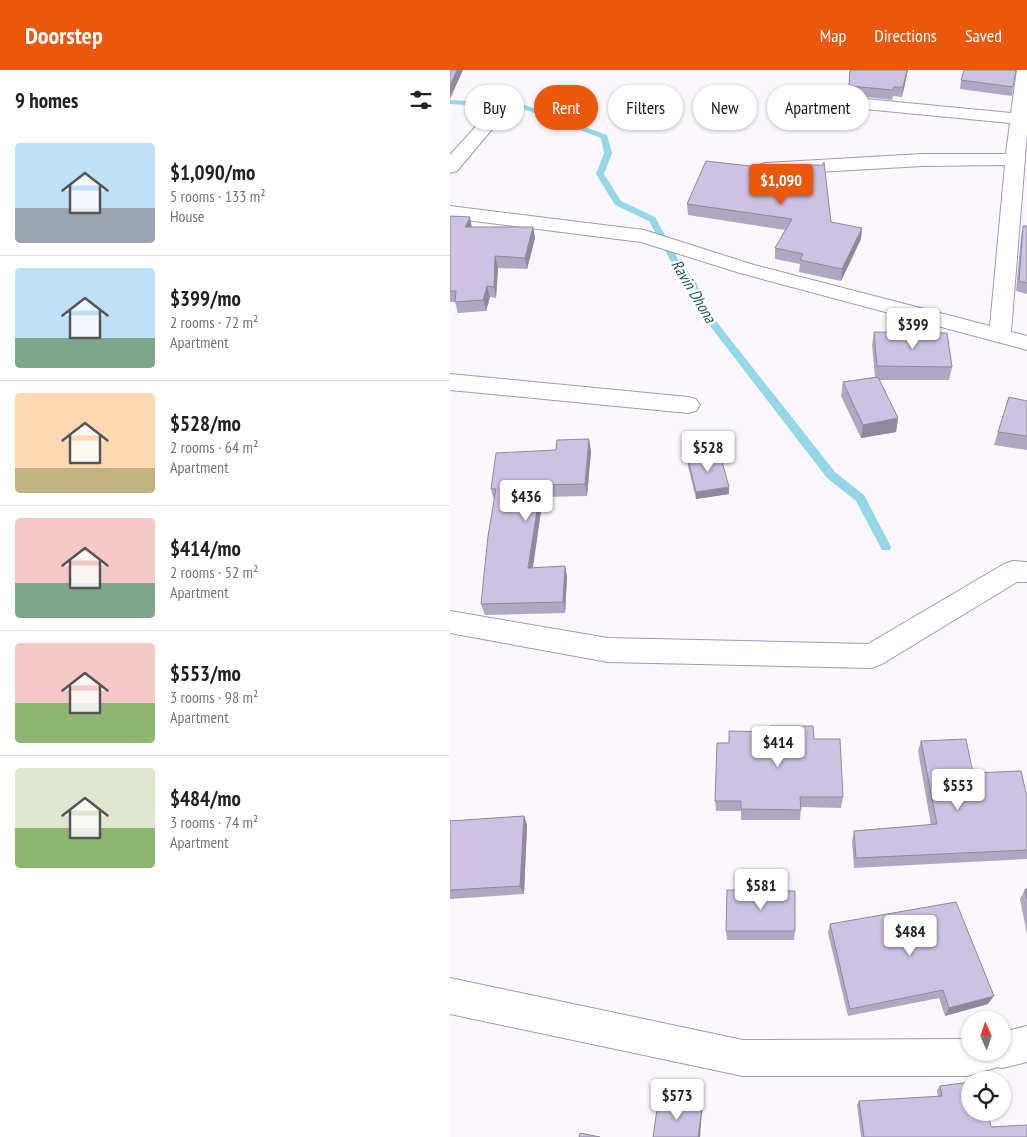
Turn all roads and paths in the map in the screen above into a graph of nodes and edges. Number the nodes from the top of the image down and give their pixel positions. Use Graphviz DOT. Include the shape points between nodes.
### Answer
graph roads {
  1 [pos="1025,70"];
  2 [pos="869,105"];
  3 [pos="1020,120"];
  4 [pos="482,130"];
  5 [pos="1015,159"];
  6 [pos="450,167"];
  7 [pos="766,169"];
  8 [pos="450,212"];
  9 [pos="1019,226"];
  10 [pos="1000,338"];
  11 [pos="1027,343"];
  12 [pos="450,382"];
  13 [pos="688,405"];
  14 [pos="1027,572"];
  15 [pos="450,622"];
  16 [pos="450,996"];
  17 [pos="1027,1044"];
  18 [pos="1011,1048"];
  19 [pos="961,1058"];
  1 -- 3 [label="street"];
  2 -- 3 [label="street"];
  3 -- 5 [label="street"];
  4 -- 6 [label="street"];
  5 -- 7 [label="street" via="922,160"];
  5 -- 9 [label="street"];
  8 -- 10 [label="street" via="644,236 747,269"];
  9 -- 10 [label="street"];
  10 -- 11 [label="street"];
  12 -- 13 [label="street"];
  14 -- 15 [label="street" via="1013,571 872,656 608,650"];
  16 -- 19 [label="street" via="743,1058"];
  17 -- 18 [label="street"];
}
